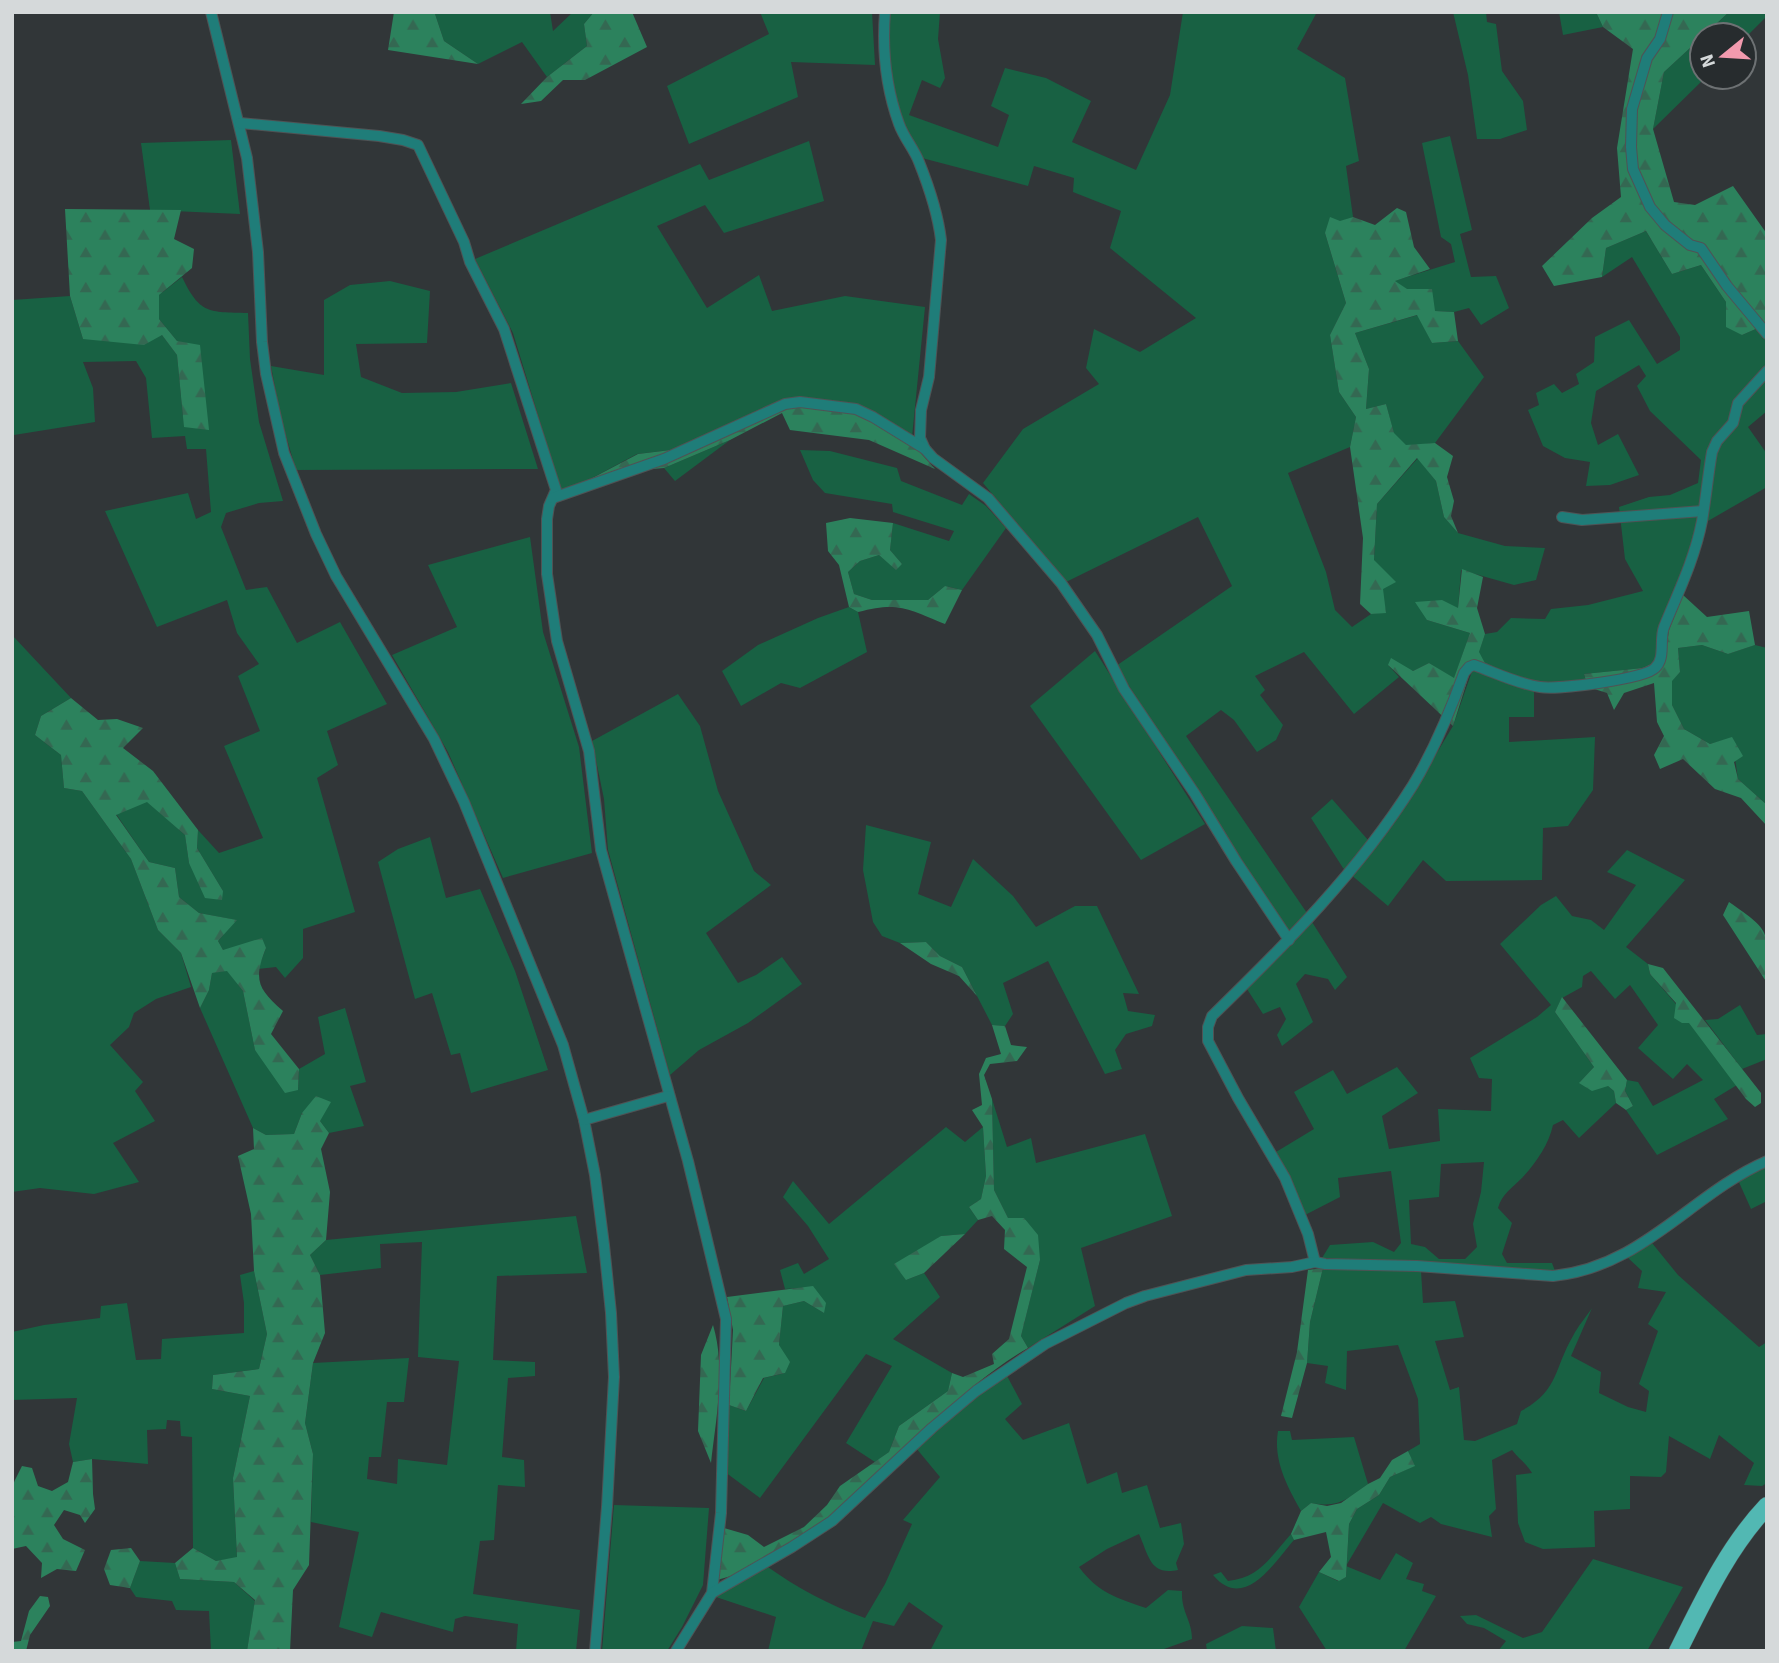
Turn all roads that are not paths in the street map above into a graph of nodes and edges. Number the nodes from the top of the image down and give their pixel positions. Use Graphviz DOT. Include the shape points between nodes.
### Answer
graph roads {
  1 [pos="211,12"];
  2 [pos="885,12"];
  3 [pos="1668,12"];
  4 [pos="240,123"];
  5 [pos="1767,334"];
  6 [pos="1767,372"];
  7 [pos="925,449"];
  8 [pos="554,498"];
  9 [pos="1703,511"];
  10 [pos="1562,517"];
  11 [pos="1289,940"];
  12 [pos="668,1096"];
  13 [pos="584,1120"];
  14 [pos="1767,1161"];
  15 [pos="1315,1262"];
  16 [pos="1767,1506"];
  17 [pos="712,1593"];
  18 [pos="595,1651"];
  19 [pos="676,1651"];
  20 [pos="1678,1651"];
  1 -- 4 [label="street"];
  2 -- 7 [label="street" via="884,48 892,101 900,127 919,160 941,240 929,377 921,410 920,438"];
  3 -- 5 [label="street" via="1660,39 1647,58 1632,109 1633,169 1650,207 1665,225 1701,248"];
  4 -- 8 [label="street" via="380,135 418,145 504,329 556,490"];
  4 -- 13 [label="street" via="253,201 266,374 284,453 336,576 434,739 464,802 563,1045"];
  6 -- 9 [label="street" via="1738,403 1733,423 1717,441"];
  7 -- 8 [label="street" via="856,409 800,402 785,404 664,459"];
  7 -- 11 [label="street" via="988,498 1060,583"];
  8 -- 12 [label="street" via="547,519 547,574 557,641 589,751 601,850"];
  9 -- 10 [label="street" via="1582,520"];
  9 -- 11 [label="street" via="1692,556 1663,629 1657,667 1635,677 1557,688 1469,667 1449,716 1390,820"];
  11 -- 15 [label="street" via="1212,1016 1208,1041 1285,1178"];
  12 -- 13 [label="street"];
  12 -- 17 [label="street" via="726,1319 721,1513"];
  13 -- 18 [label="street" via="604,1245 614,1377"];
  14 -- 15 [label="street" via="1624,1254 1566,1275"];
  15 -- 17 [label="street" via="1230,1273 1146,1296 1045,1344 976,1391 832,1521"];
  16 -- 20 [label="main road" via="1734,1548"];
  17 -- 19 [label="street"];
}
